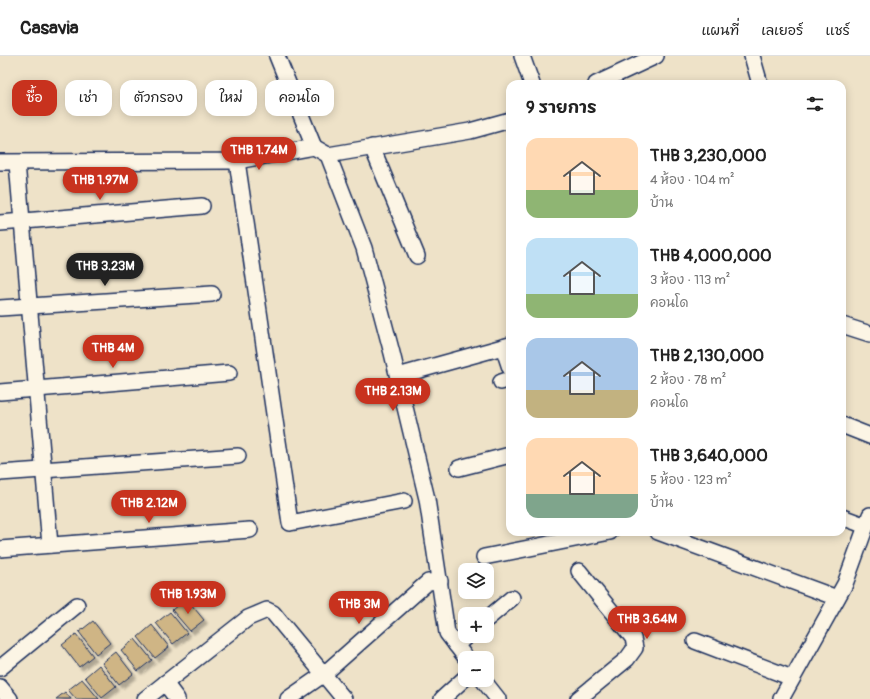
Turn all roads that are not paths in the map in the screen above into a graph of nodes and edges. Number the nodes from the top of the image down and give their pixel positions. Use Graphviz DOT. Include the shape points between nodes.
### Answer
graph roads {
  1 [pos="277,56"];
  2 [pos="522,56"];
  3 [pos="656,56"];
  4 [pos="752,56"];
  5 [pos="531,80"];
  6 [pos="605,80"];
  7 [pos="759,80"];
  8 [pos="506,121"];
  9 [pos="314,147"];
  10 [pos="372,147"];
  11 [pos="328,155"];
  12 [pos="236,161"];
  13 [pos="0,162"];
  14 [pos="17,163"];
  15 [pos="202,206"];
  16 [pos="22,221"];
  17 [pos="0,223"];
  18 [pos="417,256"];
  19 [pos="212,294"];
  20 [pos="29,306"];
  21 [pos="0,308"];
  22 [pos="846,326"];
  23 [pos="870,334"];
  24 [pos="506,346"];
  25 [pos="229,372"];
  26 [pos="398,376"];
  27 [pos="37,389"];
  28 [pos="0,392"];
  29 [pos="846,427"];
  30 [pos="870,436"];
  31 [pos="238,456"];
  32 [pos="506,456"];
  33 [pos="459,468"];
  34 [pos="44,470"];
  35 [pos="0,473"];
  36 [pos="404,501"];
  37 [pos="846,518"];
  38 [pos="868,521"];
  39 [pos="250,530"];
  40 [pos="590,536"];
  41 [pos="669,536"];
  42 [pos="50,545"];
  43 [pos="0,549"];
  44 [pos="484,557"];
  45 [pos="579,571"];
  46 [pos="440,581"];
  47 [pos="512,598"];
  48 [pos="837,598"];
  49 [pos="77,605"];
  50 [pos="494,613"];
  51 [pos="458,639"];
  52 [pos="695,641"];
  53 [pos="0,668"];
  54 [pos="324,674"];
  55 [pos="792,678"];
  56 [pos="165,683"];
  57 [pos="458,684"];
  58 [pos="0,687"];
  59 [pos="489,687"];
  60 [pos="10,699"];
  61 [pos="145,699"];
  62 [pos="177,699"];
  63 [pos="288,699"];
  64 [pos="344,699"];
  65 [pos="442,699"];
  66 [pos="498,699"];
  67 [pos="578,699"];
  68 [pos="781,699"];
  1 -- 9 [label="street"];
  2 -- 5 [label="street"];
  3 -- 6 [label="street"];
  4 -- 7 [label="street"];
  8 -- 10 [label="street" via="470,131"];
  9 -- 11 [label="street"];
  9 -- 12 [label="street"];
  10 -- 11 [label="street"];
  10 -- 18 [label="street"];
  11 -- 26 [label="street" via="364,248"];
  12 -- 14 [label="street"];
  12 -- 36 [label="street" via="290,523"];
  13 -- 14 [label="street"];
  14 -- 16 [label="street"];
  15 -- 16 [label="street"];
  16 -- 17 [label="street"];
  16 -- 20 [label="street"];
  19 -- 20 [label="street"];
  20 -- 21 [label="street"];
  20 -- 27 [label="street"];
  22 -- 23 [label="street"];
  24 -- 26 [label="street"];
  25 -- 27 [label="street"];
  26 -- 46 [label="street" via="428,499"];
  27 -- 28 [label="street"];
  27 -- 34 [label="street"];
  29 -- 30 [label="street"];
  31 -- 34 [label="street"];
  32 -- 33 [label="street"];
  34 -- 35 [label="street"];
  34 -- 42 [label="street"];
  37 -- 38 [label="street"];
  38 -- 48 [label="street" via="845,584"];
  39 -- 42 [label="street"];
  40 -- 44 [label="street"];
  41 -- 48 [label="street"];
  42 -- 43 [label="street"];
  45 -- 67 [label="street" via="633,638 635,648 627,660"];
  46 -- 51 [label="street" via="447,634"];
  46 -- 54 [label="street" via="428,582"];
  47 -- 50 [label="street"];
  48 -- 55 [label="street"];
  49 -- 53 [label="street"];
  52 -- 55 [label="street"];
  54 -- 56 [label="street" via="273,613 267,610 248,618"];
  54 -- 63 [label="street"];
  54 -- 64 [label="street"];
  55 -- 68 [label="street"];
  56 -- 61 [label="street"];
  56 -- 62 [label="street"];
  57 -- 65 [label="street"];
  58 -- 60 [label="street"];
  59 -- 66 [label="street"];
}
